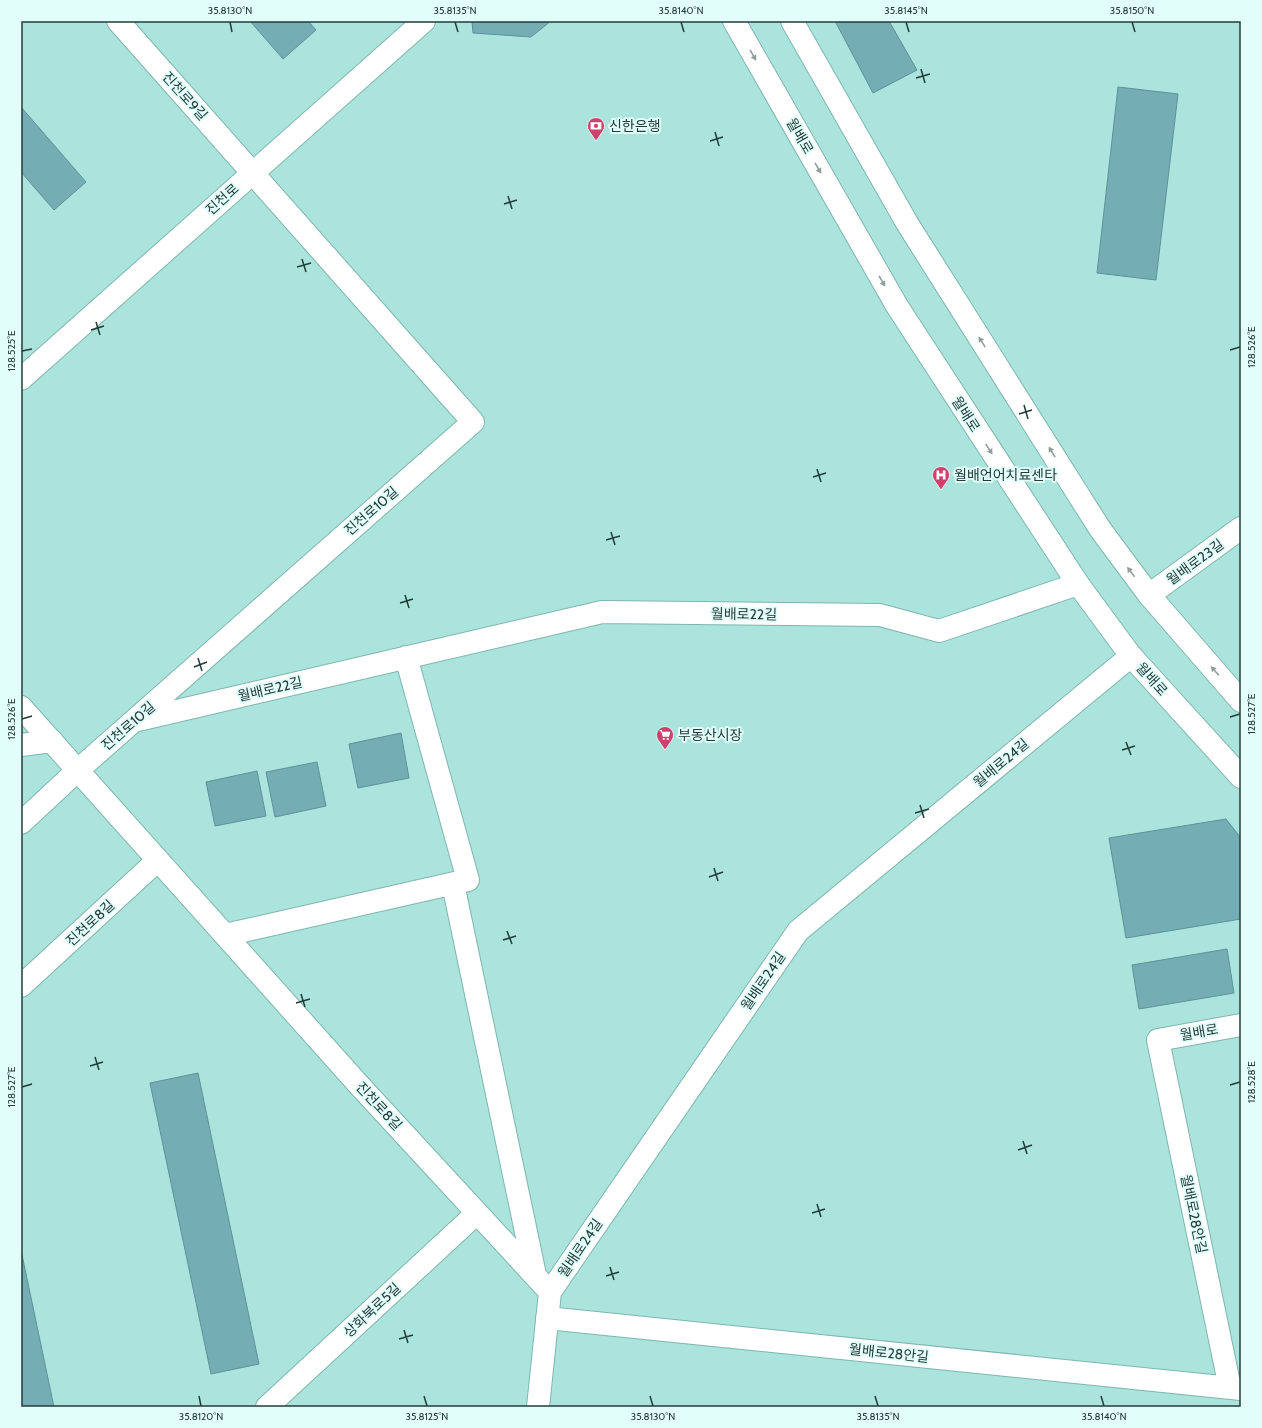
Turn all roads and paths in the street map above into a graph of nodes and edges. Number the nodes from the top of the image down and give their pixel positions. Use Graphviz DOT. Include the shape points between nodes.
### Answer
graph roads {
  1 [pos="118,21"];
  2 [pos="424,21"];
  3 [pos="734,21"];
  4 [pos="792,21"];
  5 [pos="252,172"];
  6 [pos="21,378"];
  7 [pos="1241,528"];
  8 [pos="1078,584"];
  9 [pos="1149,595"];
  10 [pos="1131,656"];
  11 [pos="406,657"];
  12 [pos="1241,701"];
  13 [pos="21,707"];
  14 [pos="134,721"];
  15 [pos="52,741"];
  16 [pos="21,745"];
  17 [pos="78,770"];
  18 [pos="1241,777"];
  19 [pos="21,823"];
  20 [pos="158,860"];
  21 [pos="461,882"];
  22 [pos="225,935"];
  23 [pos="21,986"];
  24 [pos="1241,1025"];
  25 [pos="1158,1040"];
  26 [pos="477,1213"];
  27 [pos="535,1275"];
  28 [pos="550,1292"];
  29 [pos="547,1318"];
  30 [pos="1235,1388"];
  31 [pos="267,1407"];
  32 [pos="538,1407"];
  1 -- 5 [label="street, 진천로9길"];
  2 -- 5 [label="street, 진천로"];
  3 -- 8 [label="street, 월배로, one-way" via="897,306"];
  9 -- 4 [label="street, one-way" via="1100,529 906,223"];
  5 -- 6 [label="street, 진천로"];
  5 -- 14 [label="street, 진천로10길" via="473,422"];
  7 -- 9 [label="street, 월배로23길"];
  8 -- 10 [label="street, 월배로"];
  8 -- 11 [label="street, 월배로22길" via="939,631 880,615 602,612"];
  12 -- 9 [label="street, one-way"];
  10 -- 18 [label="street, 월배로"];
  10 -- 28 [label="street, 월배로24길" via="798,931"];
  11 -- 14 [label="street, 월배로22길"];
  11 -- 21 [label="street"];
  13 -- 15 [label="street, 진천로8길"];
  14 -- 17 [label="street, 진천로10길"];
  15 -- 16 [label="street"];
  15 -- 17 [label="street, 진천로8길"];
  17 -- 19 [label="street, 진천로10길"];
  17 -- 20 [label="street, 진천로8길"];
  20 -- 22 [label="street, 진천로8길"];
  20 -- 23 [label="street, 진천로8길"];
  21 -- 22 [label="street"];
  21 -- 27 [label="street, 진천로8길"];
  22 -- 26 [label="street, 진천로8길"];
  24 -- 25 [label="street, 월배로"];
  25 -- 30 [label="street, 월배로28안길"];
  26 -- 27 [label="street, 진천로8길"];
  26 -- 31 [label="street, 상화북로5길"];
  27 -- 28 [label="street, 진천로8길"];
  28 -- 29 [label="street, 월배로24길"];
  29 -- 30 [label="street, 월배로28안길"];
  29 -- 32 [label="street, 월배로24길"];
}
